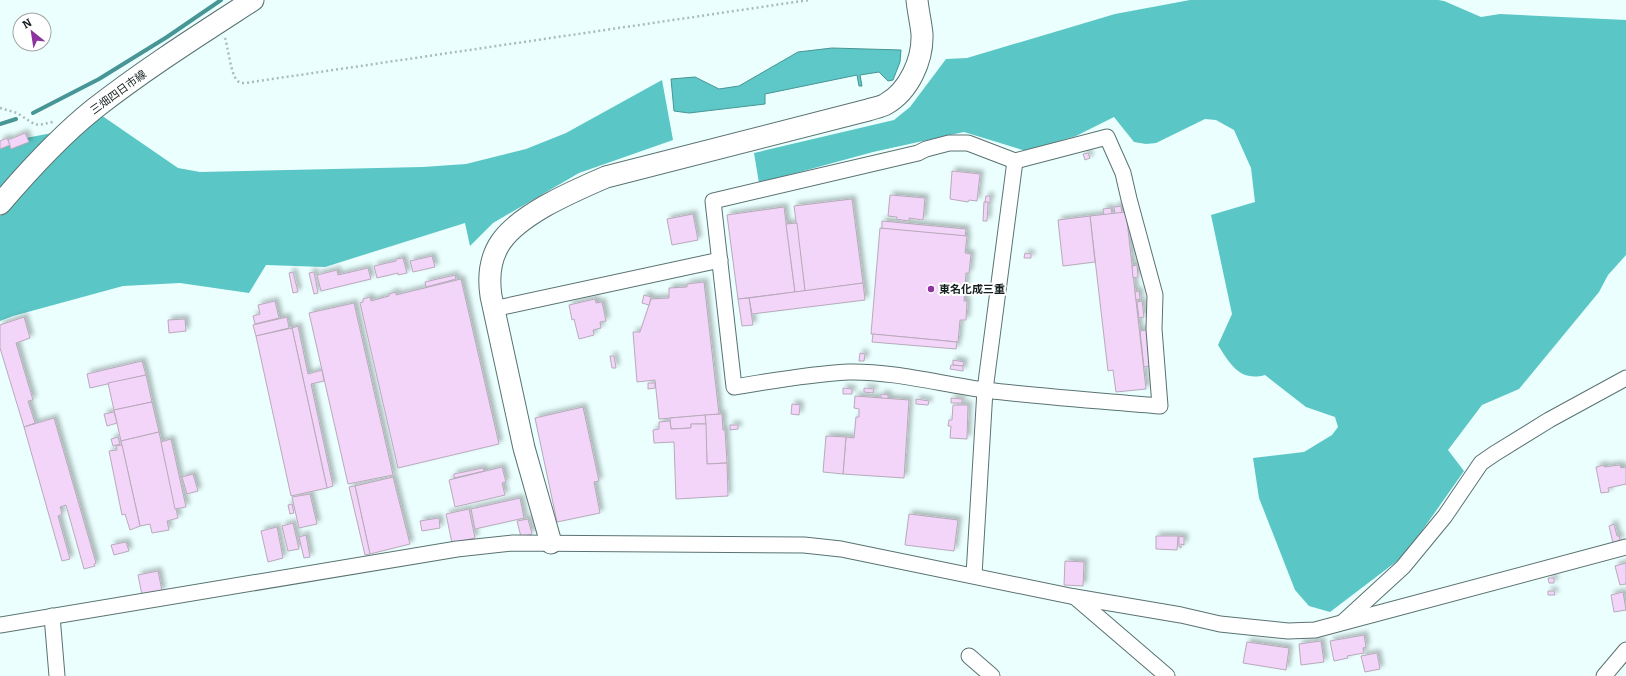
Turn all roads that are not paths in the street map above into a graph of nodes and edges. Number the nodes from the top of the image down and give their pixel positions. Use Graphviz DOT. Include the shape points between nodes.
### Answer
graph roads {
  1 [pos="253,0"];
  2 [pos="917,0"];
  3 [pos="1015,161"];
  4 [pos="0,204"];
  5 [pos="720,260"];
  6 [pos="494,309"];
  7 [pos="1626,378"];
  8 [pos="985,390"];
  9 [pos="551,543"];
  10 [pos="1626,546"];
  11 [pos="974,575"];
  12 [pos="1075,597"];
  13 [pos="52,616"];
  14 [pos="1341,624"];
  15 [pos="0,625"];
  16 [pos="1626,650"];
  17 [pos="969,656"];
  18 [pos="57,676"];
  19 [pos="992,676"];
  20 [pos="1167,676"];
  21 [pos="1604,676"];
  1 -- 4 [label="street, 三畑四日市線" via="94,109 53,146"];
  2 -- 6 [label="street" via="922,33 919,59 908,82 886,104 606,177 567,194 524,218 512,228 499,246 489,276"];
  3 -- 5 [label="street" via="976,145 949,143 918,153 713,200"];
  3 -- 8 [label="street"];
  3 -- 8 [label="street" via="1107,137 1124,173 1155,296 1154,329 1160,406"];
  5 -- 6 [label="street"];
  5 -- 8 [label="street" via="734,386 848,372 904,376"];
  6 -- 9 [label="street" via="524,448"];
  7 -- 14 [label="street" via="1549,420 1481,463 1445,516 1403,567"];
  8 -- 11 [label="street"];
  9 -- 11 [label="street" via="804,545 841,549"];
  9 -- 13 [label="street" via="513,543 457,549"];
  10 -- 14 [label="street"];
  11 -- 12 [label="street"];
  12 -- 14 [label="street" via="1220,624 1288,631 1315,630"];
  12 -- 20 [label="street"];
  13 -- 15 [label="street"];
  13 -- 18 [label="street"];
  16 -- 21 [label="street"];
  17 -- 19 [label="street"];
}
